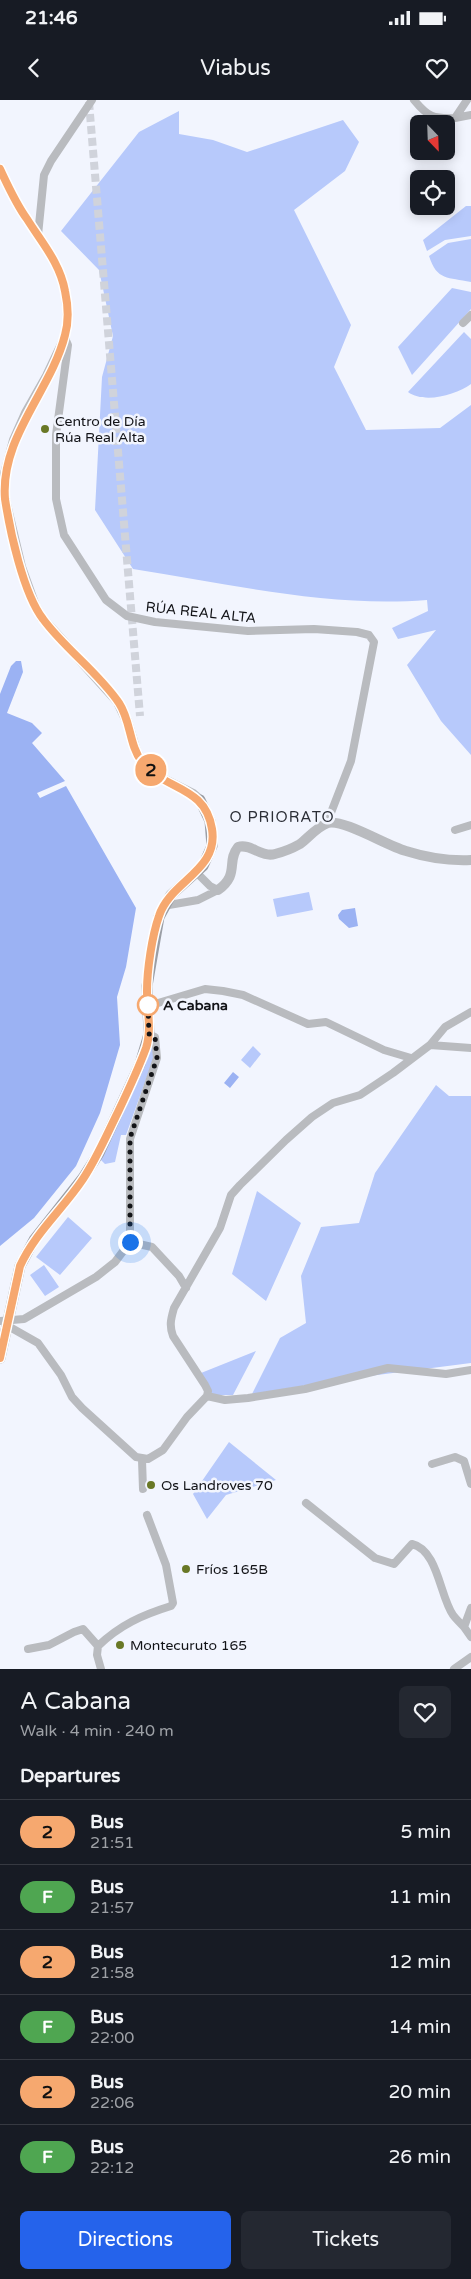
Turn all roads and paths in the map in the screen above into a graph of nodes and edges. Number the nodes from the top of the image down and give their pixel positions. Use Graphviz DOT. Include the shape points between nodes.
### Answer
graph roads {
  1 [pos="92,100"];
  2 [pos="414,100"];
  3 [pos="467,100"];
  4 [pos="428,115"];
  5 [pos="471,115"];
  6 [pos="455,118"];
  7 [pos="0,169"];
  8 [pos="38,235"];
  9 [pos="471,315"];
  10 [pos="463,323"];
  11 [pos="65,338"];
  12 [pos="200,800"];
  13 [pos="328,824"];
  14 [pos="471,824"];
  15 [pos="455,830"];
  16 [pos="471,860"];
  17 [pos="197,873"];
  18 [pos="218,890"];
  19 [pos="163,906"];
  20 [pos="148,1006"];
  21 [pos="471,1012"];
  22 [pos="149,1034"];
  23 [pos="430,1045"];
  24 [pos="471,1048"];
  25 [pos="411,1058"];
  26 [pos="130,1242"];
  27 [pos="186,1288"];
  28 [pos="5,1322"];
  29 [pos="0,1358"];
  30 [pos="471,1370"];
  31 [pos="207,1396"];
  32 [pos="142,1460"];
  33 [pos="432,1464"];
  34 [pos="471,1484"];
  35 [pos="143,1489"];
  36 [pos="306,1503"];
  37 [pos="147,1515"];
  38 [pos="471,1608"];
  39 [pos="464,1627"];
  40 [pos="471,1637"];
  41 [pos="98,1646"];
  42 [pos="28,1649"];
  43 [pos="471,1657"];
  44 [pos="101,1669"];
  45 [pos="454,1669"];
  1 -- 8 [label="street" via="44,175"];
  2 -- 4 [label="street"];
  3 -- 6 [label="street"];
  5 -- 6 [label="street"];
  7 -- 8 [label="street, RÚA REAL ALTA"];
  8 -- 11 [label="street, RÚA REAL ALTA" via="59,269 65,290"];
  9 -- 10 [label="street"];
  11 -- 12 [label="street" via="26,413 4,473 5,500 24,576 42,618 118,702 142,762 157,776"];
  11 -- 13 [label="street, RÚA REAL ALTA" via="68,345 56,436 56,499 64,534 106,600 127,616 155,622 248,631 357,632 369,634 374,642 351,762"];
  12 -- 17 [label="main road" via="210,821 212,840 207,859"];
  13 -- 16 [label="street" via="344,824 405,851 454,861"];
  13 -- 18 [label="street" via="299,844 273,855 238,847 230,879"];
  14 -- 15 [label="street"];
  17 -- 18 [label="street"];
  17 -- 19 [label="main road" via="177,888"];
  18 -- 19 [label="street" via="198,900"];
  19 -- 20 [label="main road" via="148,977"];
  20 -- 22 [label="main road"];
  20 -- 25 [label="street" via="205,989 223,990 243,995 308,1024 326,1022 384,1050"];
  21 -- 23 [label="street" via="445,1027"];
  22 -- 26 [label="street" via="155,1037 157,1058 130,1138"];
  22 -- 28 [label="main road" via="140,1064 99,1153 26,1254"];
  23 -- 24 [label="street"];
  23 -- 25 [label="street"];
  25 -- 27 [label="street" via="360,1095 333,1104 312,1117 240,1185 231,1195 220,1228"];
  26 -- 27 [label="street" via="152,1247"];
  26 -- 28 [label="street" via="115,1262 96,1277 24,1320"];
  27 -- 31 [label="street" via="174,1308 170,1328 205,1385"];
  28 -- 29 [label="main road"];
  28 -- 32 [label="street" via="38,1343 72,1397"];
  30 -- 31 [label="street" via="446,1374 388,1368 305,1389 248,1398 226,1400"];
  31 -- 32 [label="street" via="163,1450"];
  32 -- 35 [label="street"];
  33 -- 34 [label="street" via="454,1457 464,1461"];
  36 -- 39 [label="street" via="375,1558 388,1563 394,1564 408,1547 417,1545 437,1574 452,1614"];
  37 -- 41 [label="street" via="166,1565 173,1603 130,1621 113,1631"];
  38 -- 39 [label="street"];
  39 -- 40 [label="street"];
  41 -- 42 [label="street" via="83,1629 50,1645"];
  41 -- 44 [label="street"];
  43 -- 45 [label="street"];
}
